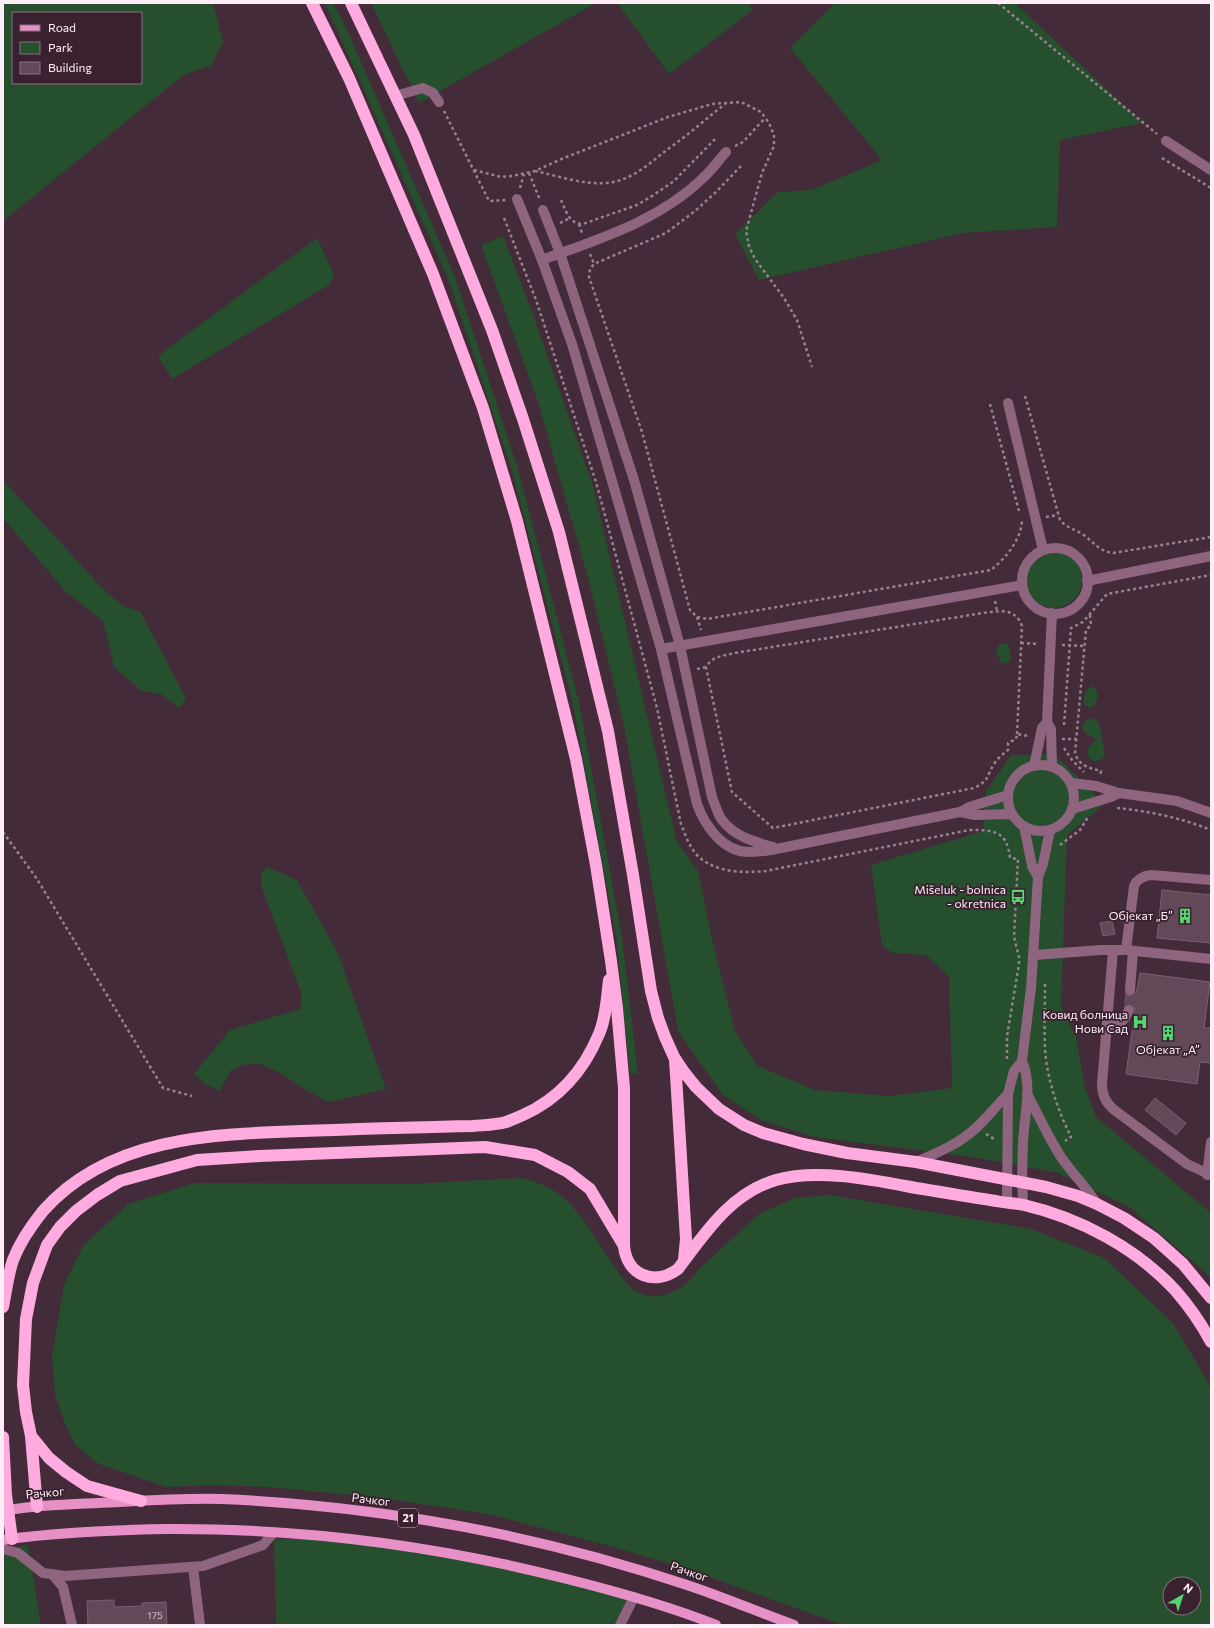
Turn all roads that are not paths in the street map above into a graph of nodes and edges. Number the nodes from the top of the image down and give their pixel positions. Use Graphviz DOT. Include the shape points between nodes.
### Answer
graph roads {
  1 [pos="312,3"];
  2 [pos="351,3"];
  3 [pos="395,96"];
  4 [pos="439,102"];
  5 [pos="1166,141"];
  6 [pos="726,152"];
  7 [pos="1211,170"];
  8 [pos="517,199"];
  9 [pos="543,210"];
  10 [pos="560,253"];
  11 [pos="542,260"];
  12 [pos="1008,403"];
  13 [pos="1044,550"];
  14 [pos="1211,556"];
  15 [pos="1087,581"];
  16 [pos="1022,585"];
  17 [pos="1052,613"];
  18 [pos="680,646"];
  19 [pos="661,649"];
  20 [pos="1047,722"];
  21 [pos="1034,766"];
  22 [pos="1052,767"];
  23 [pos="1071,783"];
  24 [pos="1120,793"];
  25 [pos="1008,795"];
  26 [pos="1072,809"];
  27 [pos="960,812"];
  28 [pos="1211,813"];
  29 [pos="1012,814"];
  30 [pos="1024,826"];
  31 [pos="1050,830"];
  32 [pos="779,848"];
  33 [pos="1038,877"];
  34 [pos="1211,880"];
  35 [pos="1113,950"];
  36 [pos="1130,951"];
  37 [pos="1034,955"];
  38 [pos="1211,959"];
  39 [pos="611,961"];
  40 [pos="1130,990"];
  41 [pos="1129,1010"];
  42 [pos="1107,1024"];
  43 [pos="674,1057"];
  44 [pos="1022,1061"];
  45 [pos="1008,1094"];
  46 [pos="1027,1094"];
  47 [pos="1211,1142"];
  48 [pos="916,1162"];
  49 [pos="1209,1175"];
  50 [pos="1008,1179"];
  51 [pos="1022,1182"];
  52 [pos="1007,1203"];
  53 [pos="1097,1204"];
  54 [pos="1023,1205"];
  55 [pos="624,1246"];
  56 [pos="684,1261"];
  57 [pos="1211,1298"];
  58 [pos="3,1307"];
  59 [pos="1211,1342"];
  60 [pos="31,1436"];
  61 [pos="3,1437"];
  62 [pos="141,1501"];
  63 [pos="37,1507"];
  64 [pos="6,1510"];
  65 [pos="274,1532"];
  66 [pos="7,1540"];
  67 [pos="3,1549"];
  68 [pos="193,1567"];
  69 [pos="52,1574"];
  70 [pos="634,1597"];
  71 [pos="72,1625"];
  72 [pos="200,1625"];
  73 [pos="620,1625"];
  74 [pos="716,1625"];
  75 [pos="794,1625"];
  1 -- 39 [label="highway" via="349,78 433,274 483,408 517,521 576,759"];
  2 -- 3 [label="highway"];
  3 -- 4 [label="street" via="423,88 433,93"];
  3 -- 43 [label="highway" via="414,135 492,330 559,532 608,731 650,991"];
  5 -- 7 [label="street"];
  6 -- 10 [label="street" via="702,179 656,214"];
  8 -- 11 [label="street"];
  9 -- 10 [label="street"];
  10 -- 11 [label="street"];
  10 -- 18 [label="street" via="634,480"];
  11 -- 19 [label="street" via="572,344"];
  12 -- 13 [label="street"];
  13 -- 15 [label="street" via="1064,549 1074,554 1086,571"];
  13 -- 16 [label="street" via="1034,555 1026,564 1022,574"];
  14 -- 15 [label="street"];
  15 -- 17 [label="street" via="1086,592 1073,608"];
  16 -- 17 [label="street" via="1025,596 1032,604"];
  16 -- 18 [label="street"];
  17 -- 20 [label="street"];
  18 -- 19 [label="street"];
  18 -- 32 [label="street" via="712,797 722,819 734,832 753,842"];
  19 -- 32 [label="street" via="702,816 714,835 734,849 748,852"];
  20 -- 21 [label="street" via="1042,728"];
  20 -- 22 [label="street" via="1051,729"];
  21 -- 22 [label="street"];
  21 -- 25 [label="street" via="1018,774"];
  22 -- 23 [label="street"];
  23 -- 24 [label="street" via="1096,786"];
  23 -- 26 [label="street" via="1074,800"];
  24 -- 26 [label="street"];
  24 -- 28 [label="street" via="1177,801"];
  25 -- 27 [label="street"];
  25 -- 29 [label="street"];
  26 -- 31 [label="street" via="1064,822"];
  27 -- 29 [label="street" via="975,815"];
  27 -- 32 [label="street"];
  29 -- 30 [label="street"];
  30 -- 31 [label="street" via="1032,830"];
  30 -- 33 [label="street" via="1032,866"];
  31 -- 33 [label="street"];
  33 -- 37 [label="street"];
  34 -- 36 [label="street" via="1150,875 1136,882"];
  35 -- 36 [label="street"];
  35 -- 37 [label="street"];
  35 -- 42 [label="street"];
  36 -- 38 [label="street"];
  36 -- 40 [label="street"];
  37 -- 44 [label="street"];
  39 -- 55 [label="highway" via="624,1088"];
  39 -- 58 [label="highway" via="599,1034 575,1076 558,1094 532,1111 507,1122 473,1126 226,1134 184,1139 124,1156 80,1178 60,1193 34,1222 13,1260"];
  41 -- 42 [label="street" via="1118,1025"];
  42 -- 49 [label="street" via="1102,1084 1103,1097 1107,1104 1187,1164"];
  43 -- 48 [label="highway" via="707,1099 744,1125 803,1144"];
  43 -- 56 [label="highway" via="686,1239"];
  44 -- 45 [label="street" via="1014,1071"];
  44 -- 46 [label="street" via="1026,1070"];
  45 -- 48 [label="street" via="976,1128 948,1147"];
  45 -- 50 [label="street"];
  46 -- 51 [label="street"];
  46 -- 53 [label="street" via="1065,1162"];
  47 -- 49 [label="street"];
  48 -- 50 [label="highway"];
  50 -- 51 [label="highway"];
  50 -- 52 [label="street"];
  51 -- 53 [label="highway" via="1061,1191"];
  51 -- 54 [label="street"];
  52 -- 54 [label="highway"];
  52 -- 56 [label="highway" via="873,1180 816,1174 798,1175 763,1184 738,1199 725,1210"];
  53 -- 57 [label="highway" via="1154,1238 1183,1264"];
  54 -- 59 [label="highway" via="1049,1212 1095,1231 1148,1265 1186,1303"];
  55 -- 56 [label="highway" via="627,1259 644,1276 666,1276 678,1269"];
  55 -- 60 [label="highway" via="590,1189 568,1172 535,1155 485,1147 197,1160 120,1181 76,1211 60,1227 47,1245 33,1283 26,1319 23,1385"];
  60 -- 62 [label="highway" via="49,1458 86,1486"];
  60 -- 63 [label="highway"];
  61 -- 64 [label="highway"];
  62 -- 63 [label="main road, Рачког / 21"];
  62 -- 75 [label="main road, Рачког / 21" via="220,1499 275,1503 380,1513 442,1523 552,1546 639,1570 689,1585"];
  63 -- 64 [label="main road, Рачког / 21"];
  64 -- 66 [label="highway"];
  65 -- 66 [label="main road, 21" via="214,1529 138,1530 33,1535"];
  65 -- 68 [label="street" via="264,1545"];
  65 -- 70 [label="main road, 21" via="385,1542 440,1550 537,1571"];
  67 -- 69 [label="street" via="18,1553 43,1573"];
  68 -- 69 [label="street" via="65,1576"];
  68 -- 72 [label="street"];
  69 -- 71 [label="street" via="63,1586"];
  70 -- 73 [label="street"];
  70 -- 74 [label="main road, 21"];
}
